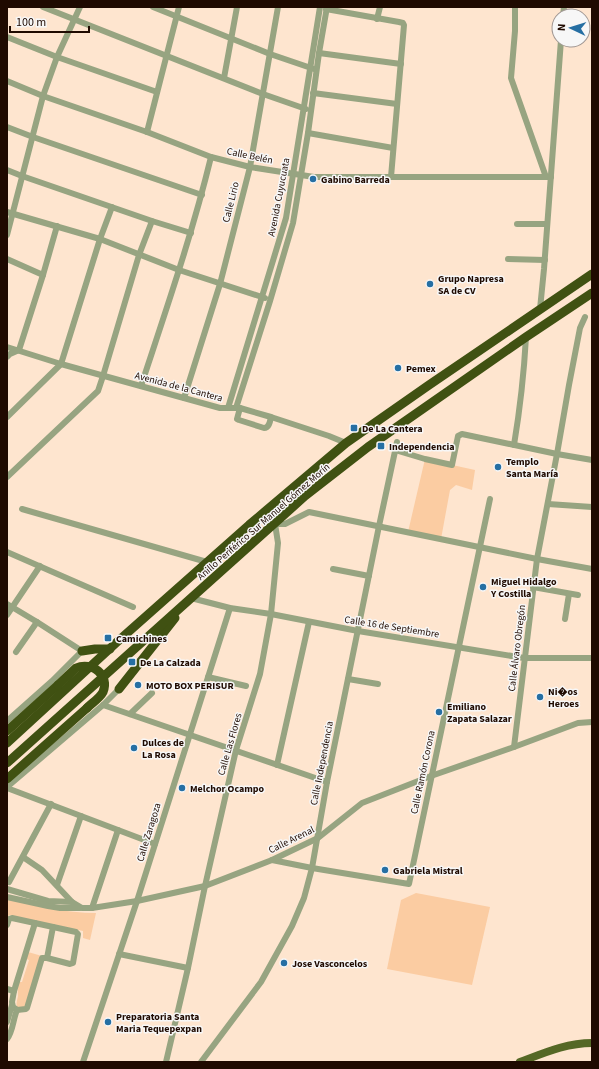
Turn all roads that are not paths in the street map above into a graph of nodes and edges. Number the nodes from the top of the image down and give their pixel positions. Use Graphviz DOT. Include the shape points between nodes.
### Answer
graph roads {
  1 [pos="43,7"];
  2 [pos="80,7"];
  3 [pos="153,7"];
  4 [pos="179,7"];
  5 [pos="236,7"];
  6 [pos="278,7"];
  7 [pos="320,7"];
  8 [pos="380,7"];
  9 [pos="515,7"];
  10 [pos="327,8"];
  11 [pos="176,16"];
  12 [pos="377,18"];
  13 [pos="74,20"];
  14 [pos="317,23"];
  15 [pos="324,24"];
  16 [pos="7,37"];
  17 [pos="231,38"];
  18 [pos="560,48"];
  19 [pos="319,53"];
  20 [pos="270,54"];
  21 [pos="166,56"];
  22 [pos="57,57"];
  23 [pos="401,64"];
  24 [pos="313,69"];
  25 [pos="224,78"];
  26 [pos="7,81"];
  27 [pos="157,92"];
  28 [pos="313,93"];
  29 [pos="263,94"];
  30 [pos="43,96"];
  31 [pos="397,104"];
  32 [pos="307,110"];
  33 [pos="7,126"];
  34 [pos="147,132"];
  35 [pos="308,133"];
  36 [pos="33,137"];
  37 [pos="393,148"];
  38 [pos="211,157"];
  39 [pos="250,167"];
  40 [pos="7,170"];
  41 [pos="297,175"];
  42 [pos="22,176"];
  43 [pos="391,177"];
  44 [pos="548,177"];
  45 [pos="202,196"];
  46 [pos="112,207"];
  47 [pos="10,213"];
  48 [pos="152,222"];
  49 [pos="516,224"];
  50 [pos="547,224"];
  51 [pos="57,226"];
  52 [pos="7,234"];
  53 [pos="191,234"];
  54 [pos="100,239"];
  55 [pos="139,255"];
  56 [pos="7,259"];
  57 [pos="508,259"];
  58 [pos="545,260"];
  59 [pos="179,270"];
  60 [pos="592,274"];
  61 [pos="43,275"];
  62 [pos="220,284"];
  63 [pos="592,293"];
  64 [pos="263,297"];
  65 [pos="270,301"];
  66 [pos="540,309"];
  67 [pos="584,317"];
  68 [pos="526,337"];
  69 [pos="7,347"];
  70 [pos="19,350"];
  71 [pos="7,356"];
  72 [pos="61,364"];
  73 [pos="103,376"];
  74 [pos="141,386"];
  75 [pos="184,398"];
  76 [pos="228,408"];
  77 [pos="238,408"];
  78 [pos="7,417"];
  79 [pos="271,417"];
  80 [pos="397,442"];
  81 [pos="346,443"];
  82 [pos="514,445"];
  83 [pos="396,450"];
  84 [pos="557,454"];
  85 [pos="592,460"];
  86 [pos="7,477"];
  87 [pos="490,499"];
  88 [pos="548,504"];
  89 [pos="592,508"];
  90 [pos="22,510"];
  91 [pos="275,524"];
  92 [pos="379,526"];
  93 [pos="480,547"];
  94 [pos="7,552"];
  95 [pos="537,559"];
  96 [pos="207,562"];
  97 [pos="40,566"];
  98 [pos="333,569"];
  99 [pos="592,569"];
  100 [pos="369,576"];
  101 [pos="533,587"];
  102 [pos="569,594"];
  103 [pos="578,596"];
  104 [pos="191,598"];
  105 [pos="10,605"];
  106 [pos="133,606"];
  107 [pos="230,608"];
  108 [pos="271,614"];
  109 [pos="7,615"];
  110 [pos="565,619"];
  111 [pos="36,622"];
  112 [pos="309,622"];
  113 [pos="358,631"];
  114 [pos="458,647"];
  115 [pos="110,648"];
  116 [pos="82,651"];
  117 [pos="16,652"];
  118 [pos="524,658"];
  119 [pos="592,658"];
  120 [pos="208,677"];
  121 [pos="348,679"];
  122 [pos="378,684"];
  123 [pos="246,686"];
  124 [pos="119,689"];
  125 [pos="152,693"];
  126 [pos="103,705"];
  127 [pos="130,714"];
  128 [pos="7,722"];
  129 [pos="592,722"];
  130 [pos="7,732"];
  131 [pos="190,735"];
  132 [pos="7,742"];
  133 [pos="514,747"];
  134 [pos="236,750"];
  135 [pos="7,764"];
  136 [pos="277,765"];
  137 [pos="431,776"];
  138 [pos="7,779"];
  139 [pos="327,782"];
  140 [pos="7,787"];
  141 [pos="51,804"];
  142 [pos="81,816"];
  143 [pos="118,830"];
  144 [pos="318,838"];
  145 [pos="155,844"];
  146 [pos="23,857"];
  147 [pos="272,860"];
  148 [pos="312,868"];
  149 [pos="8,885"];
  150 [pos="57,886"];
  151 [pos="205,886"];
  152 [pos="7,897"];
  153 [pos="137,901"];
  154 [pos="72,902"];
  155 [pos="82,908"];
  156 [pos="92,908"];
  157 [pos="35,923"];
  158 [pos="7,924"];
  159 [pos="53,927"];
  160 [pos="119,954"];
  161 [pos="47,958"];
  162 [pos="188,968"];
  163 [pos="7,989"];
  164 [pos="14,991"];
  165 [pos="12,1005"];
  166 [pos="17,1010"];
  167 [pos="7,1022"];
  168 [pos="7,1039"];
  169 [pos="592,1042"];
  170 [pos="83,1062"];
  171 [pos="166,1062"];
  172 [pos="201,1062"];
  173 [pos="520,1062"];
  1 -- 13 [label="street"];
  2 -- 13 [label="street"];
  3 -- 11 [label="street"];
  4 -- 11 [label="street"];
  5 -- 17 [label="street"];
  6 -- 20 [label="street, Calle Lirio"];
  7 -- 14 [label="street, Avenida Cuyucuata"];
  8 -- 12 [label="street"];
  9 -- 44 [label="street" via="511,78"];
  10 -- 12 [label="street"];
  10 -- 15 [label="street, Avenida Cuyucuata"];
  11 -- 17 [label="street"];
  11 -- 21 [label="street"];
  12 -- 23 [label="street" via="403,23"];
  13 -- 21 [label="street"];
  13 -- 22 [label="street"];
  14 -- 15 [label="street"];
  14 -- 24 [label="street, Avenida Cuyucuata"];
  15 -- 19 [label="street, Avenida Cuyucuata"];
  16 -- 22 [label="street"];
  17 -- 20 [label="street"];
  17 -- 25 [label="street"];
  18 -- 44 [label="street"];
  19 -- 23 [label="street"];
  19 -- 24 [label="street, Avenida Cuyucuata"];
  20 -- 24 [label="street"];
  20 -- 29 [label="street, Calle Lirio"];
  21 -- 25 [label="street"];
  21 -- 27 [label="street"];
  22 -- 27 [label="street"];
  22 -- 30 [label="street"];
  23 -- 31 [label="street"];
  24 -- 28 [label="street, Avenida Cuyucuata"];
  24 -- 32 [label="street, Avenida Cuyucuata"];
  25 -- 29 [label="street"];
  26 -- 30 [label="street, Calle Belén"];
  27 -- 34 [label="street"];
  28 -- 31 [label="street"];
  28 -- 32 [label="street, Avenida Cuyucuata"];
  29 -- 32 [label="street"];
  29 -- 39 [label="street, Calle Lirio"];
  30 -- 34 [label="street, Calle Belén"];
  30 -- 36 [label="street"];
  31 -- 37 [label="street"];
  32 -- 35 [label="street, Avenida Cuyucuata"];
  32 -- 41 [label="street, Avenida Cuyucuata"];
  33 -- 36 [label="street"];
  34 -- 38 [label="street, Calle Belén"];
  35 -- 37 [label="street"];
  35 -- 41 [label="street, Avenida Cuyucuata"];
  36 -- 42 [label="street"];
  36 -- 45 [label="street"];
  37 -- 43 [label="street"];
  38 -- 39 [label="street, Calle Belén"];
  38 -- 45 [label="street"];
  39 -- 41 [label="street, Calle Belén"];
  39 -- 62 [label="street, Calle Lirio"];
  40 -- 42 [label="street"];
  41 -- 43 [label="street, Calle Belén"];
  41 -- 64 [label="street, Avenida Cuyucuata"];
  41 -- 65 [label="street, Avenida Cuyucuata" via="293,223"];
  42 -- 46 [label="street"];
  42 -- 47 [label="street"];
  43 -- 44 [label="street, Calle Belén"];
  44 -- 50 [label="street"];
  45 -- 53 [label="street"];
  46 -- 48 [label="street"];
  46 -- 54 [label="street"];
  47 -- 51 [label="street"];
  47 -- 52 [label="street"];
  48 -- 53 [label="street"];
  48 -- 55 [label="street"];
  49 -- 50 [label="street"];
  50 -- 58 [label="street"];
  51 -- 54 [label="street"];
  51 -- 61 [label="street"];
  53 -- 59 [label="street"];
  54 -- 55 [label="street"];
  54 -- 72 [label="street"];
  55 -- 59 [label="street"];
  55 -- 73 [label="street"];
  56 -- 61 [label="street"];
  57 -- 58 [label="street"];
  58 -- 66 [label="street"];
  59 -- 62 [label="street"];
  59 -- 74 [label="street"];
  60 -- 66 [label="highway, Anillo Periférico Sur Manuel Gómez Morín"];
  61 -- 70 [label="street"];
  62 -- 64 [label="street"];
  62 -- 75 [label="street, Calle Lirio"];
  63 -- 68 [label="highway, Anillo Periférico Sur Manuel Gómez Morín"];
  64 -- 65 [label="street"];
  64 -- 76 [label="street, Avenida Cuyucuata"];
  65 -- 77 [label="street, Avenida Cuyucuata"];
  66 -- 81 [label="highway, Anillo Periférico Sur Manuel Gómez Morín"];
  67 -- 84 [label="street, Calle Álvaro Obregón"];
  68 -- 82 [label="street" via="520,410"];
  68 -- 91 [label="highway, Anillo Periférico Sur Manuel Gómez Morín" via="368,447 305,496"];
  69 -- 70 [label="street, Avenida de la Cantera"];
  70 -- 71 [label="street"];
  70 -- 72 [label="street, Avenida de la Cantera"];
  72 -- 73 [label="street, Avenida de la Cantera"];
  72 -- 78 [label="street"];
  73 -- 74 [label="street, Avenida de la Cantera"];
  73 -- 86 [label="street" via="95,394"];
  74 -- 75 [label="street, Avenida de la Cantera"];
  75 -- 76 [label="street, Avenida de la Cantera"];
  76 -- 77 [label="street, Avenida de la Cantera"];
  77 -- 79 [label="street, Avenida de la Cantera"];
  77 -- 79 [label="street" via="237,419 264,428 268,426"];
  79 -- 81 [label="street, Avenida de la Cantera"];
  80 -- 83 [label="street, Calle Independencia"];
  81 -- 96 [label="highway, Anillo Periférico Sur Manuel Gómez Morín"];
  82 -- 83 [label="street" via="462,434 458,436 452,464"];
  82 -- 84 [label="street"];
  83 -- 92 [label="street, Calle Independencia"];
  84 -- 85 [label="street"];
  84 -- 88 [label="street, Calle Álvaro Obregón"];
  87 -- 93 [label="street, Calle Ramón Corona"];
  88 -- 89 [label="street"];
  88 -- 95 [label="street, Calle Álvaro Obregón"];
  90 -- 96 [label="street"];
  91 -- 92 [label="street" via="285,524 310,512"];
  91 -- 104 [label="highway, Anillo Periférico Sur Manuel Gómez Morín"];
  91 -- 108 [label="street, Calle Las Flores" via="278,543"];
  92 -- 93 [label="street"];
  92 -- 100 [label="street, Calle Independencia"];
  93 -- 95 [label="street"];
  93 -- 114 [label="street, Calle Ramón Corona"];
  94 -- 97 [label="street"];
  95 -- 99 [label="street"];
  95 -- 101 [label="street, Calle Álvaro Obregón"];
  96 -- 115 [label="highway, Anillo Periférico Sur Manuel Gómez Morín"];
  97 -- 105 [label="street"];
  97 -- 106 [label="street"];
  98 -- 100 [label="street"];
  100 -- 113 [label="street, Calle Independencia"];
  101 -- 102 [label="street"];
  101 -- 118 [label="street, Calle Álvaro Obregón"];
  102 -- 103 [label="street"];
  102 -- 110 [label="street"];
  104 -- 107 [label="street, Calle 16 de Septiembre"];
  104 -- 124 [label="highway"];
  104 -- 135 [label="highway, Anillo Periférico Sur Manuel Gómez Morín"];
  105 -- 109 [label="street"];
  105 -- 111 [label="street"];
  107 -- 108 [label="street, Calle 16 de Septiembre"];
  107 -- 120 [label="street, Calle Zaragoza"];
  108 -- 112 [label="street, Calle 16 de Septiembre"];
  108 -- 134 [label="street, Calle Las Flores" via="260,674"];
  111 -- 116 [label="street"];
  111 -- 117 [label="street"];
  112 -- 113 [label="street, Calle 16 de Septiembre"];
  112 -- 136 [label="street"];
  113 -- 114 [label="street, Calle 16 de Septiembre"];
  113 -- 121 [label="street, Calle Independencia"];
  114 -- 118 [label="street, Calle 16 de Septiembre"];
  114 -- 137 [label="street, Calle Ramón Corona"];
  115 -- 116 [label="highway"];
  115 -- 132 [label="highway, Anillo Periférico Sur Manuel Gómez Morín"];
  116 -- 128 [label="street"];
  118 -- 119 [label="street, Calle 16 de Septiembre"];
  118 -- 133 [label="street, Calle Álvaro Obregón"];
  120 -- 123 [label="street"];
  120 -- 131 [label="street, Calle Zaragoza"];
  121 -- 122 [label="street"];
  121 -- 139 [label="street, Calle Independencia"];
  124 -- 126 [label="street"];
  125 -- 127 [label="street"];
  126 -- 127 [label="street"];
  126 -- 140 [label="street"];
  127 -- 131 [label="street"];
  129 -- 133 [label="street, Calle Arenal" via="578,723"];
  130 -- 138 [label="highway, bridge" via="76,668 88,666 97,670 103,677 104,690 101,696"];
  131 -- 134 [label="street"];
  131 -- 145 [label="street, Calle Zaragoza"];
  133 -- 137 [label="street, Calle Arenal"];
  134 -- 136 [label="street"];
  134 -- 151 [label="street, Calle Las Flores"];
  136 -- 139 [label="street"];
  137 -- 144 [label="street, Calle Arenal" via="362,803"];
  137 -- 148 [label="street, Calle Ramón Corona" via="409,884"];
  139 -- 144 [label="street, Calle Independencia"];
  140 -- 141 [label="street"];
  141 -- 142 [label="street"];
  141 -- 146 [label="street"];
  142 -- 143 [label="street"];
  142 -- 150 [label="street"];
  143 -- 145 [label="street"];
  143 -- 156 [label="street"];
  144 -- 147 [label="street, Calle Arenal"];
  144 -- 148 [label="street, Calle Independencia"];
  145 -- 153 [label="street, Calle Zaragoza"];
  146 -- 149 [label="street"];
  146 -- 150 [label="street" via="42,870"];
  147 -- 148 [label="street"];
  147 -- 151 [label="street, Calle Arenal"];
  148 -- 172 [label="street, Calle Independencia" via="304,898 292,926 261,982"];
  149 -- 154 [label="street" via="48,901"];
  150 -- 154 [label="street"];
  151 -- 153 [label="street, Calle Arenal"];
  151 -- 162 [label="street, Calle Las Flores"];
  152 -- 155 [label="street, Calle Arenal" via="60,908"];
  153 -- 156 [label="street, Calle Arenal"];
  153 -- 160 [label="street, Calle Zaragoza"];
  154 -- 155 [label="street"];
  155 -- 156 [label="street, Calle Arenal"];
  157 -- 158 [label="street" via="11,918"];
  157 -- 159 [label="street"];
  157 -- 164 [label="street"];
  159 -- 161 [label="street"];
  159 -- 161 [label="street" via="78,933 74,961 70,964"];
  160 -- 162 [label="street"];
  160 -- 170 [label="street, Calle Zaragoza"];
  161 -- 166 [label="street" via="42,960 27,1008"];
  162 -- 171 [label="street, Calle Las Flores"];
  163 -- 164 [label="street"];
  164 -- 165 [label="street"];
  165 -- 166 [label="street"];
  165 -- 167 [label="street"];
  166 -- 168 [label="street"];
  169 -- 173 [label="main road" via="558,1047"];
}
